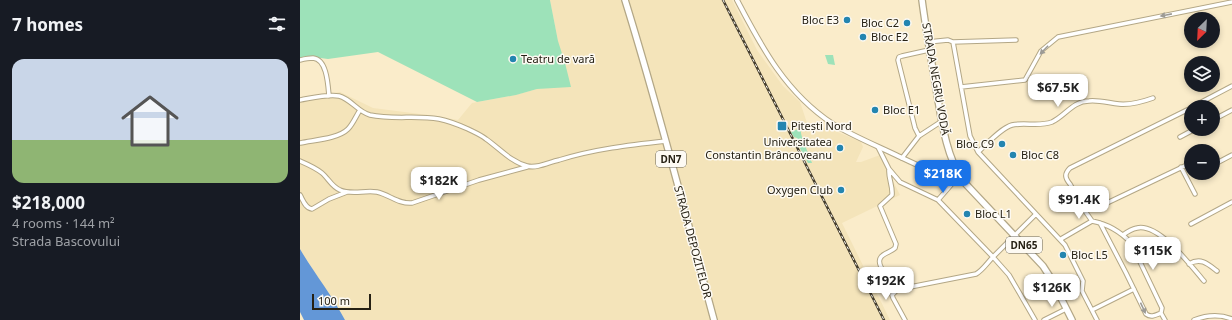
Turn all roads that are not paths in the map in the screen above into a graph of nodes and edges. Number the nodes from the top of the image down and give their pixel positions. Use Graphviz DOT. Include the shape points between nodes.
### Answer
graph roads {
  1 [pos="625,0"];
  2 [pos="737,0"];
  3 [pos="922,0"];
  4 [pos="1232,2"];
  5 [pos="1016,40"];
  6 [pos="928,42"];
  7 [pos="953,42"];
  8 [pos="929,50"];
  9 [pos="300,60"];
  10 [pos="1232,86"];
  11 [pos="961,87"];
  12 [pos="329,96"];
  13 [pos="1152,98"];
  14 [pos="300,100"];
  15 [pos="1205,100"];
  16 [pos="360,110"];
  17 [pos="1232,110"];
  18 [pos="1184,111"];
  19 [pos="1220,116"];
  20 [pos="942,121"];
  21 [pos="1184,134"];
  22 [pos="919,136"];
  23 [pos="1180,136"];
  24 [pos="666,141"];
  25 [pos="300,143"];
  26 [pos="878,147"];
  27 [pos="978,152"];
  28 [pos="1232,155"];
  29 [pos="902,158"];
  30 [pos="300,161"];
  31 [pos="1220,161"];
  32 [pos="528,166"];
  33 [pos="955,166"];
  34 [pos="1184,166"];
  35 [pos="1181,167"];
  36 [pos="889,169"];
  37 [pos="947,177"];
  38 [pos="954,179"];
  39 [pos="962,180"];
  40 [pos="348,192"];
  41 [pos="1076,194"];
  42 [pos="1195,194"];
  43 [pos="300,195"];
  44 [pos="938,200"];
  45 [pos="1232,202"];
  46 [pos="1036,214"];
  47 [pos="1092,221"];
  48 [pos="1100,223"];
  49 [pos="1191,224"];
  50 [pos="1014,234"];
  51 [pos="1124,235"];
  52 [pos="1061,239"];
  53 [pos="993,257"];
  54 [pos="1189,264"];
  55 [pos="1217,271"];
  56 [pos="1204,281"];
  57 [pos="900,289"];
  58 [pos="1134,289"];
  59 [pos="1066,310"];
  60 [pos="1092,310"];
  61 [pos="1161,313"];
  62 [pos="1232,319"];
  63 [pos="714,320"];
  64 [pos="905,320"];
  65 [pos="1035,320"];
  66 [pos="1044,320"];
  67 [pos="1072,320"];
  68 [pos="1097,320"];
  69 [pos="1165,320"];
  70 [pos="1194,320"];
  1 -- 24 [label="main road, STRADA DEPOZITELOR / DN7"];
  2 -- 26 [label="street" via="769,60 791,87 833,123"];
  3 -- 6 [label="main road, STRADA NEGRU VODĂ"];
  4 -- 11 [label="street, one-way" via="1058,37 1041,51 1024,80"];
  5 -- 7 [label="street"];
  6 -- 7 [label="street"];
  6 -- 8 [label="main road, STRADA NEGRU VODĂ"];
  7 -- 11 [label="street"];
  8 -- 20 [label="main road, STRADA NEGRU VODĂ"];
  8 -- 22 [label="street" via="902,56 898,60 914,128"];
  9 -- 12 [label="street" via="314,58 320,61 326,72"];
  10 -- 15 [label="street"];
  11 -- 27 [label="street" via="970,136"];
  12 -- 14 [label="street"];
  12 -- 16 [label="street" via="345,98"];
  13 -- 27 [label="street" via="1131,104 1094,101 1079,103 1052,122 1012,125"];
  16 -- 25 [label="street" via="348,129 342,133"];
  16 -- 32 [label="street" via="385,118 439,119 457,124 485,138 510,158"];
  17 -- 19 [label="street"];
  18 -- 41 [label="street" via="1070,168 1065,176"];
  20 -- 22 [label="street"];
  20 -- 33 [label="main road, STRADA NEGRU VODĂ"];
  21 -- 23 [label="street"];
  22 -- 29 [label="street"];
  24 -- 32 [label="street" via="612,147 542,165"];
  24 -- 63 [label="main road, STRADA DEPOZITELOR / DN7"];
  26 -- 29 [label="street"];
  26 -- 36 [label="street"];
  27 -- 46 [label="street"];
  28 -- 31 [label="street"];
  29 -- 37 [label="street"];
  30 -- 40 [label="street" via="321,172 340,191"];
  32 -- 40 [label="street" via="406,204 375,192"];
  33 -- 37 [label="street"];
  33 -- 39 [label="main road, STRADA NEGRU VODĂ"];
  34 -- 35 [label="street"];
  35 -- 41 [label="street" via="1107,203 1099,203"];
  35 -- 42 [label="street"];
  36 -- 44 [label="street" via="900,182"];
  36 -- 57 [label="street" via="892,195 880,206 896,244 879,261 890,280"];
  37 -- 38 [label="street"];
  38 -- 39 [label="street"];
  38 -- 44 [label="street"];
  39 -- 50 [label="main road, DN65"];
  40 -- 43 [label="street" via="312,209 306,206"];
  41 -- 47 [label="street" via="1076,198"];
  44 -- 53 [label="street"];
  45 -- 49 [label="street"];
  46 -- 50 [label="street"];
  46 -- 52 [label="street"];
  47 -- 48 [label="street"];
  47 -- 52 [label="street"];
  48 -- 51 [label="street"];
  48 -- 58 [label="street"];
  50 -- 53 [label="street"];
  50 -- 59 [label="main road, DN65" via="1043,266"];
  51 -- 54 [label="street" via="1136,228 1151,230 1168,241"];
  51 -- 61 [label="street" via="1131,243 1162,308"];
  52 -- 60 [label="street" via="1083,281 1082,291"];
  53 -- 57 [label="street" via="982,271 976,274"];
  53 -- 65 [label="street" via="1012,279"];
  54 -- 55 [label="street" via="1196,260"];
  54 -- 56 [label="street"];
  57 -- 64 [label="street" via="892,295"];
  58 -- 60 [label="street"];
  58 -- 61 [label="street, one-way" via="1146,314 1152,316"];
  59 -- 66 [label="street"];
  59 -- 67 [label="main road, DN65"];
  60 -- 68 [label="street"];
  61 -- 69 [label="street"];
  62 -- 70 [label="street" via="1213,315"];
}
